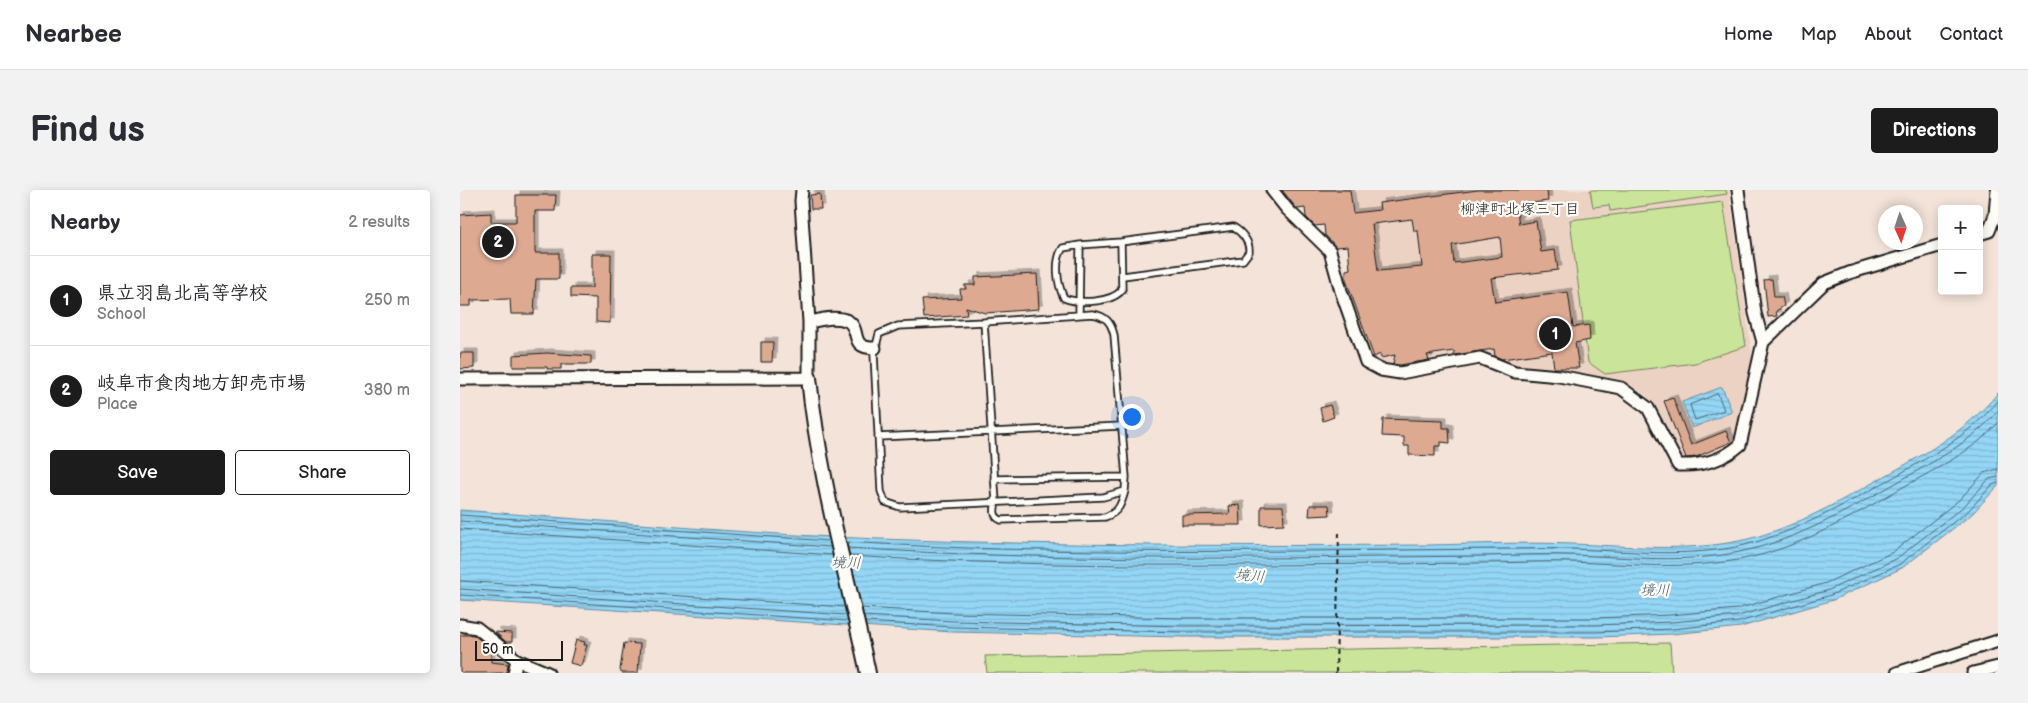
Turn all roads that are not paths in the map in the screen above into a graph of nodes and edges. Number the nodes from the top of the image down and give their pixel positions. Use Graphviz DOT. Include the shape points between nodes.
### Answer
graph roads {
  1 [pos="802,190"];
  2 [pos="1272,190"];
  3 [pos="1738,190"];
  4 [pos="1997,190"];
  5 [pos="1983,233"];
  6 [pos="1121,242"];
  7 [pos="1080,245"];
  8 [pos="1938,246"];
  9 [pos="1123,276"];
  10 [pos="1080,300"];
  11 [pos="1079,314"];
  12 [pos="809,322"];
  13 [pos="984,322"];
  14 [pos="1763,342"];
  15 [pos="875,348"];
  16 [pos="809,378"];
  17 [pos="460,379"];
  18 [pos="1122,426"];
  19 [pos="991,431"];
  20 [pos="878,437"];
  21 [pos="1126,477"];
  22 [pos="994,479"];
  23 [pos="1125,491"];
  24 [pos="996,502"];
  25 [pos="460,625"];
  26 [pos="1998,641"];
  27 [pos="517,660"];
  28 [pos="1998,666"];
  29 [pos="514,673"];
  30 [pos="548,673"];
  31 [pos="868,673"];
  32 [pos="1897,673"];
  33 [pos="1973,673"];
  1 -- 12 [label="street"];
  2 -- 14 [label="street" via="1330,251 1366,362 1381,370 1400,373 1480,358 1516,372 1559,376 1621,388 1648,408 1678,465 1697,466 1729,455 1740,445"];
  3 -- 14 [label="street" via="1755,313"];
  4 -- 5 [label="street" via="1995,214 1988,231"];
  6 -- 7 [label="lane"];
  6 -- 9 [label="lane"];
  6 -- 9 [label="lane" via="1233,227 1250,245 1243,260"];
  7 -- 10 [label="lane"];
  7 -- 10 [label="lane" via="1063,248 1058,254 1059,288 1064,298"];
  8 -- 14 [label="street" via="1824,282"];
  9 -- 10 [label="lane" via="1122,290 1117,296"];
  10 -- 11 [label="lane"];
  11 -- 13 [label="lane"];
  11 -- 18 [label="lane" via="1103,316 1112,325"];
  12 -- 15 [label="street" via="844,320 851,324 858,343"];
  12 -- 16 [label="street"];
  13 -- 15 [label="lane" via="898,326 879,334"];
  13 -- 19 [label="lane"];
  15 -- 20 [label="lane"];
  16 -- 17 [label="street"];
  16 -- 31 [label="street" via="814,428"];
  18 -- 19 [label="lane"];
  18 -- 21 [label="lane"];
  19 -- 20 [label="lane"];
  19 -- 22 [label="lane"];
  20 -- 24 [label="lane" via="881,491 885,502 900,507"];
  21 -- 22 [label="lane"];
  21 -- 23 [label="lane"];
  22 -- 24 [label="lane"];
  23 -- 24 [label="lane" via="1103,497"];
  23 -- 24 [label="lane" via="1121,507 1105,517 1001,520 995,514"];
  25 -- 27 [label="street" via="477,628"];
  26 -- 32 [label="street"];
  27 -- 29 [label="street"];
  27 -- 30 [label="street"];
  28 -- 33 [label="street"];
}
